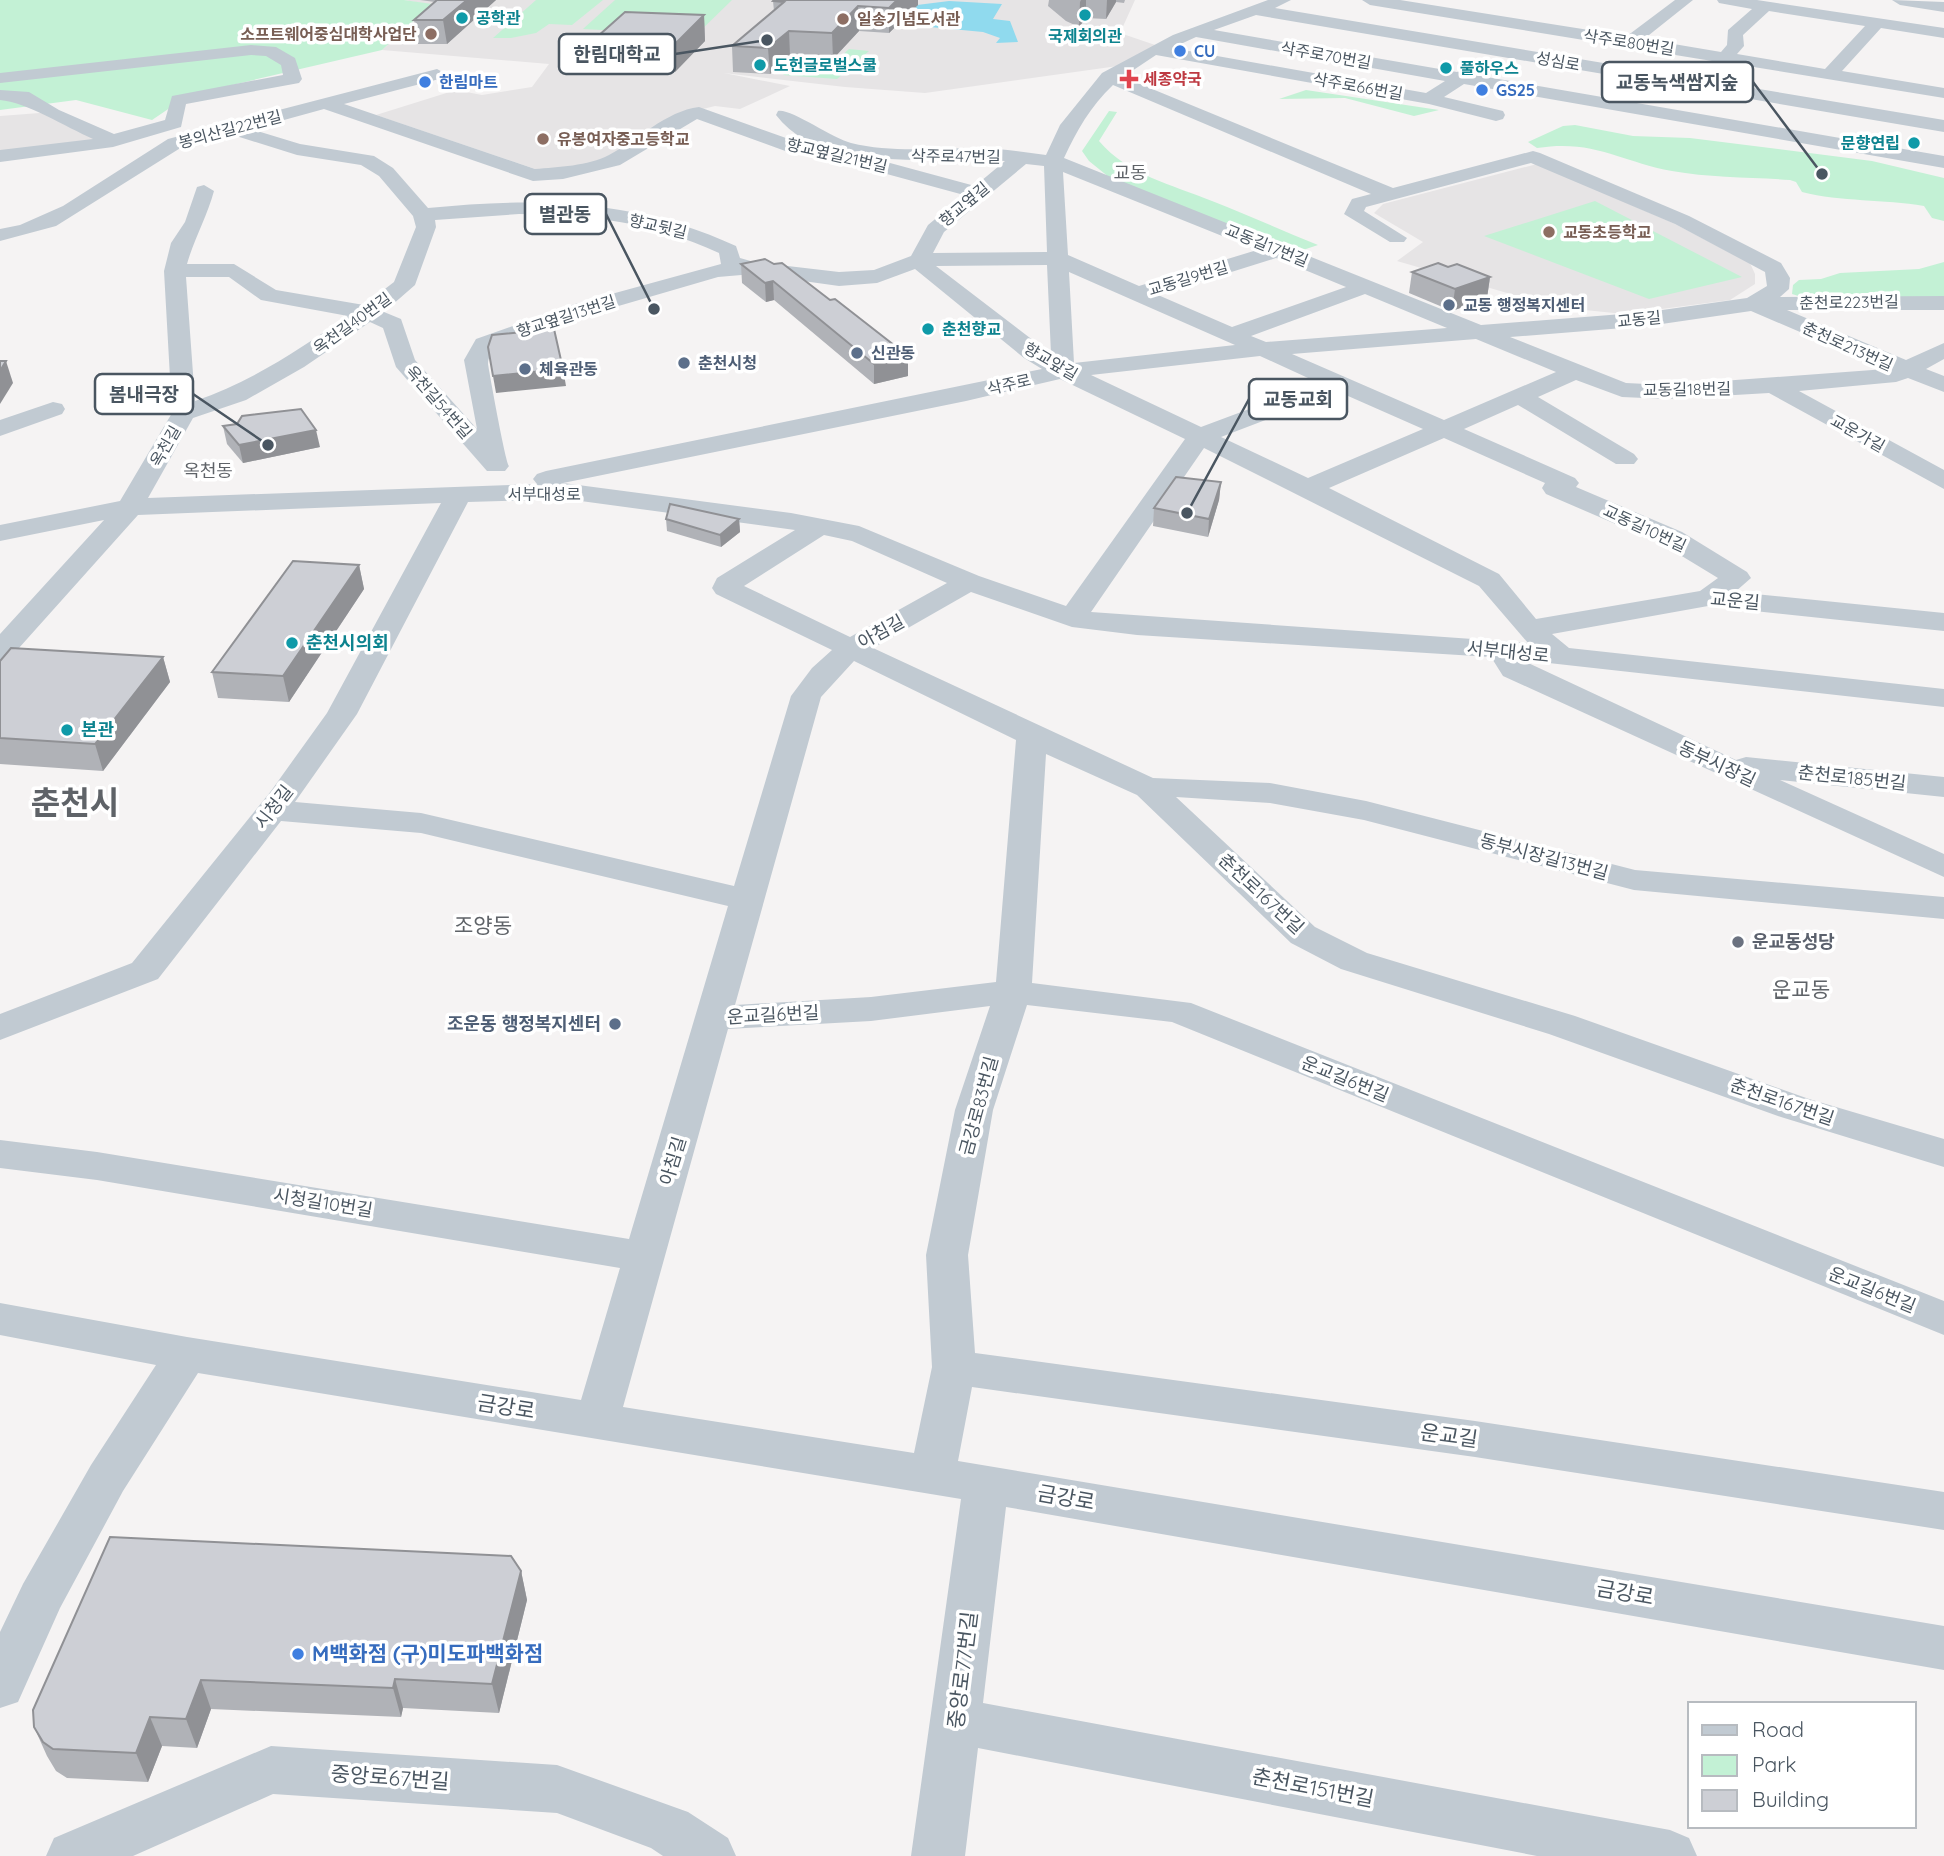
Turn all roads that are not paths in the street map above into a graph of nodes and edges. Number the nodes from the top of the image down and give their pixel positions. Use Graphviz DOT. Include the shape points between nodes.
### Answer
graph roads {
  1 [pos="1283,0"];
  2 [pos="1370,0"];
  3 [pos="1685,0"];
  4 [pos="1725,0"];
  5 [pos="1900,0"];
  6 [pos="1765,6"];
  7 [pos="1944,8"];
  8 [pos="1256,10"];
  9 [pos="1878,23"];
  10 [pos="1533,27"];
  11 [pos="1192,31"];
  12 [pos="1944,33"];
  13 [pos="1630,42"];
  14 [pos="1154,50"];
  15 [pos="1497,51"];
  16 [pos="1726,58"];
  17 [pos="1287,73"];
  18 [pos="437,74"];
  19 [pos="1829,75"];
  20 [pos="1108,77"];
  21 [pos="0,78"];
  22 [pos="1460,79"];
  23 [pos="1696,84"];
  24 [pos="1257,88"];
  25 [pos="1942,89"];
  26 [pos="0,95"];
  27 [pos="1429,99"];
  28 [pos="326,104"];
  29 [pos="1664,113"];
  30 [pos="785,115"];
  31 [pos="1496,115"];
  32 [pos="1910,120"];
  33 [pos="1944,126"];
  34 [pos="229,128"];
  35 [pos="113,141"];
  36 [pos="1881,151"];
  37 [pos="0,156"];
  38 [pos="1021,158"];
  39 [pos="1053,161"];
  40 [pos="1944,162"];
  41 [pos="204,191"];
  42 [pos="976,192"];
  43 [pos="1392,195"];
  44 [pos="423,215"];
  45 [pos="0,235"];
  46 [pos="1397,238"];
  47 [pos="1280,250"];
  48 [pos="1056,258"];
  49 [pos="919,260"];
  50 [pos="753,268"];
  51 [pos="174,271"];
  52 [pos="1368,286"];
  53 [pos="1137,294"];
  54 [pos="1944,303"];
  55 [pos="1754,304"];
  56 [pos="368,313"];
  57 [pos="1480,333"];
  58 [pos="1234,334"];
  59 [pos="1264,349"];
  60 [pos="1944,350"];
  61 [pos="1903,370"];
  62 [pos="1063,371"];
  63 [pos="1577,372"];
  64 [pos="1341,383"];
  65 [pos="1944,384"];
  66 [pos="1773,386"];
  67 [pos="1520,396"];
  68 [pos="53,409"];
  69 [pos="184,413"];
  70 [pos="0,429"];
  71 [pos="1443,429"];
  72 [pos="1200,436"];
  73 [pos="1625,458"];
  74 [pos="492,461"];
  75 [pos="1944,481"];
  76 [pos="515,486"];
  77 [pos="1308,488"];
  78 [pos="459,495"];
  79 [pos="130,507"];
  80 [pos="820,526"];
  81 [pos="0,533"];
  82 [pos="969,582"];
  83 [pos="1708,598"];
  84 [pos="1072,618"];
  85 [pos="1944,622"];
  86 [pos="1529,629"];
  87 [pos="6,640"];
  88 [pos="850,649"];
  89 [pos="1500,649"];
  90 [pos="1562,657"];
  91 [pos="1944,698"];
  92 [pos="1032,736"];
  93 [pos="1718,764"];
  94 [pos="1944,787"];
  95 [pos="1148,788"];
  96 [pos="272,810"];
  97 [pos="1944,867"];
  98 [pos="748,900"];
  99 [pos="1944,908"];
  100 [pos="1013,992"];
  101 [pos="716,1018"];
  102 [pos="0,1028"];
  103 [pos="1944,1153"];
  104 [pos="0,1154"];
  105 [pos="645,1257"];
  106 [pos="0,1319"];
  107 [pos="1944,1320"];
  108 [pos="187,1354"];
  109 [pos="954,1367"];
  110 [pos="597,1421"];
  111 [pos="932,1475"];
  112 [pos="986,1484"];
  113 [pos="1944,1511"];
  114 [pos="1944,1648"];
  115 [pos="0,1686"];
  116 [pos="957,1721"];
  117 [pos="73,1856"];
  118 [pos="709,1856"];
  119 [pos="938,1856"];
  120 [pos="1670,1856"];
  1 -- 8 [label="street"];
  2 -- 10 [label="street, 삭주로80번길"];
  3 -- 13 [label="street"];
  4 -- 6 [label="street"];
  5 -- 7 [label="street"];
  6 -- 9 [label="street"];
  6 -- 16 [label="street" via="1734,34 1736,46"];
  8 -- 11 [label="street"];
  8 -- 15 [label="street, 성심로"];
  9 -- 12 [label="street"];
  9 -- 19 [label="street"];
  10 -- 13 [label="street, 삭주로80번길"];
  10 -- 15 [label="street"];
  11 -- 14 [label="street"];
  11 -- 22 [label="street, 삭주로70번길"];
  13 -- 16 [label="street, 삭주로80번길"];
  14 -- 17 [label="street, 삭주로66번길"];
  14 -- 20 [label="street"];
  15 -- 22 [label="street"];
  15 -- 23 [label="street, 성심로"];
  16 -- 19 [label="street, 삭주로80번길"];
  16 -- 23 [label="street"];
  17 -- 24 [label="street"];
  17 -- 27 [label="street, 삭주로66번길"];
  18 -- 28 [label="street, 봉의산길22번길"];
  19 -- 25 [label="street, 삭주로80번길"];
  20 -- 39 [label="street" via="1062,134"];
  20 -- 43 [label="street"];
  21 -- 35 [label="street" via="251,50 270,51 289,62 293,79 178,100 174,123"];
  22 -- 27 [label="street"];
  22 -- 29 [label="street, 삭주로70번길"];
  23 -- 29 [label="street"];
  23 -- 32 [label="street, 성심로"];
  25 -- 32 [label="street"];
  26 -- 35 [label="street" via="23,96"];
  27 -- 31 [label="street, 삭주로66번길"];
  28 -- 34 [label="street, 봉의산길22번길"];
  28 -- 42 [label="street, 향교옆길21번길" via="533,175 613,161 689,114 699,113 795,148"];
  29 -- 36 [label="street, 삭주로70번길"];
  30 -- 38 [label="street, 삭주로47번길" via="797,126 874,154"];
  32 -- 33 [label="street, 성심로"];
  32 -- 36 [label="street"];
  34 -- 44 [label="street" via="296,149 367,160 386,172"];
  34 -- 45 [label="street, 봉의산길22번길" via="175,143 150,156 78,208 33,230"];
  35 -- 37 [label="street" via="64,152"];
  36 -- 40 [label="street, 삭주로70번길"];
  38 -- 39 [label="street, 삭주로47번길"];
  38 -- 42 [label="street, 향교옆길"];
  39 -- 47 [label="street, 교동길17번길"];
  39 -- 48 [label="street"];
  41 -- 51 [label="street, 옥천길"];
  42 -- 49 [label="street, 향교옆길" via="935,229"];
  43 -- 46 [label="street" via="1359,203 1353,210 1354,215"];
  43 -- 55 [label="street" via="1533,157 1682,220 1773,268 1779,278 1778,289"];
  44 -- 50 [label="street, 향교뒷길" via="473,209 584,210 681,228 729,250 730,262"];
  44 -- 56 [label="street, 옥천길40번길" via="426,228 404,285"];
  47 -- 52 [label="street, 교동길17번길"];
  47 -- 53 [label="street, 교동길9번길"];
  48 -- 49 [label="street, 향교옆길13번길"];
  48 -- 53 [label="street, 교동길9번길"];
  48 -- 62 [label="street"];
  49 -- 50 [label="street, 향교옆길13번길" via="877,276 839,279"];
  49 -- 62 [label="street, 향교앞길" via="1032,353"];
  50 -- 74 [label="street, 향교옆길13번길" via="717,271 583,309 484,344 476,360"];
  51 -- 56 [label="street, 옥천길54번길" via="234,270 269,295"];
  51 -- 69 [label="street, 옥천길"];
  52 -- 57 [label="street, 교동길17번길"];
  52 -- 58 [label="street"];
  53 -- 58 [label="street, 교동길9번길"];
  54 -- 55 [label="street, 춘천로223번길"];
  55 -- 57 [label="street, 교동길" via="1648,319"];
  55 -- 61 [label="street, 춘천로213번길"];
  56 -- 69 [label="street, 옥천길40번길" via="237,395"];
  56 -- 74 [label="street, 옥천길54번길" via="393,324 404,362"];
  57 -- 59 [label="street, 교동길"];
  57 -- 63 [label="street, 교동길18번길"];
  58 -- 59 [label="street, 교동길9번길"];
  59 -- 62 [label="street, 교동길"];
  59 -- 64 [label="street, 교동길10번길"];
  60 -- 61 [label="street"];
  61 -- 65 [label="street, 춘천로213번길"];
  61 -- 66 [label="street, 교동길18번길" via="1896,375"];
  62 -- 72 [label="street, 향교앞길"];
  62 -- 76 [label="street, 삭주로"];
  63 -- 66 [label="street, 교동길18번길" via="1622,390"];
  63 -- 67 [label="street"];
  64 -- 71 [label="street, 교동길10번길"];
  64 -- 72 [label="street"];
  66 -- 75 [label="street, 교운가길"];
  67 -- 71 [label="street"];
  67 -- 73 [label="street"];
  68 -- 70 [label="street"];
  69 -- 79 [label="street, 옥천길"];
  71 -- 77 [label="street"];
  71 -- 83 [label="street, 교동길10번길" via="1672,538 1737,578"];
  72 -- 77 [label="street, 향교앞길"];
  72 -- 84 [label="street"];
  74 -- 76 [label="street, 옥천길54번길"];
  76 -- 78 [label="street, 삭주로"];
  77 -- 86 [label="street, 향교앞길" via="1489,580"];
  78 -- 79 [label="street, 서부대성로"];
  78 -- 80 [label="street, 서부대성로" via="565,491"];
  78 -- 96 [label="street, 시청길" via="342,713"];
  79 -- 81 [label="street, 서부대성로"];
  79 -- 87 [label="street, 옥천길"];
  80 -- 82 [label="street, 서부대성로" via="859,534"];
  80 -- 88 [label="street, 춘천로167번길" via="726,588"];
  82 -- 84 [label="street, 서부대성로"];
  82 -- 88 [label="street, 아침길"];
  83 -- 85 [label="street, 교운길"];
  83 -- 86 [label="street, 교운길"];
  84 -- 89 [label="street, 서부대성로"];
  86 -- 90 [label="street, 향교앞길"];
  88 -- 92 [label="street, 춘천로167번길"];
  88 -- 98 [label="street, 아침길" via="806,696"];
  89 -- 90 [label="street, 서부대성로"];
  89 -- 93 [label="street, 동부시장길" via="1514,670"];
  90 -- 91 [label="street, 서부대성로"];
  92 -- 95 [label="street, 춘천로167번길"];
  92 -- 100 [label="street, 금강로83번길"];
  93 -- 94 [label="street, 춘천로185번길"];
  93 -- 97 [label="street, 동부시장길"];
  95 -- 99 [label="street, 동부시장길13번길" via="1270,793 1366,811 1634,880"];
  95 -- 103 [label="street, 춘천로167번길" via="1303,935 1354,961 1562,1025 1795,1108"];
  96 -- 98 [label="street" via="421,822"];
  96 -- 102 [label="street, 시청길" via="145,971"];
  98 -- 101 [label="street, 아침길"];
  100 -- 101 [label="street, 운교길6번길" via="871,1009"];
  100 -- 107 [label="street, 운교길6번길" via="1178,1011"];
  100 -- 109 [label="street, 금강로83번길" via="974,1110 947,1255"];
  101 -- 105 [label="street, 아침길"];
  104 -- 105 [label="street, 시청길10번길"];
  105 -- 110 [label="street, 아침길"];
  106 -- 108 [label="street, 금강로"];
  108 -- 110 [label="street, 금강로"];
  108 -- 115 [label="street" via="107,1478 40,1599"];
  109 -- 111 [label="street, 금강로83번길"];
  109 -- 113 [label="street, 운교길" via="1475,1439"];
  110 -- 111 [label="street, 금강로"];
  111 -- 112 [label="street, 금강로"];
  112 -- 114 [label="street, 금강로"];
  112 -- 116 [label="street, 중앙로77번길"];
  116 -- 119 [label="street, 중앙로77번길"];
  116 -- 120 [label="street, 춘천로151번길"];
  117 -- 118 [label="street, 중앙로67번길" via="271,1770 556,1790 669,1830"];
}
